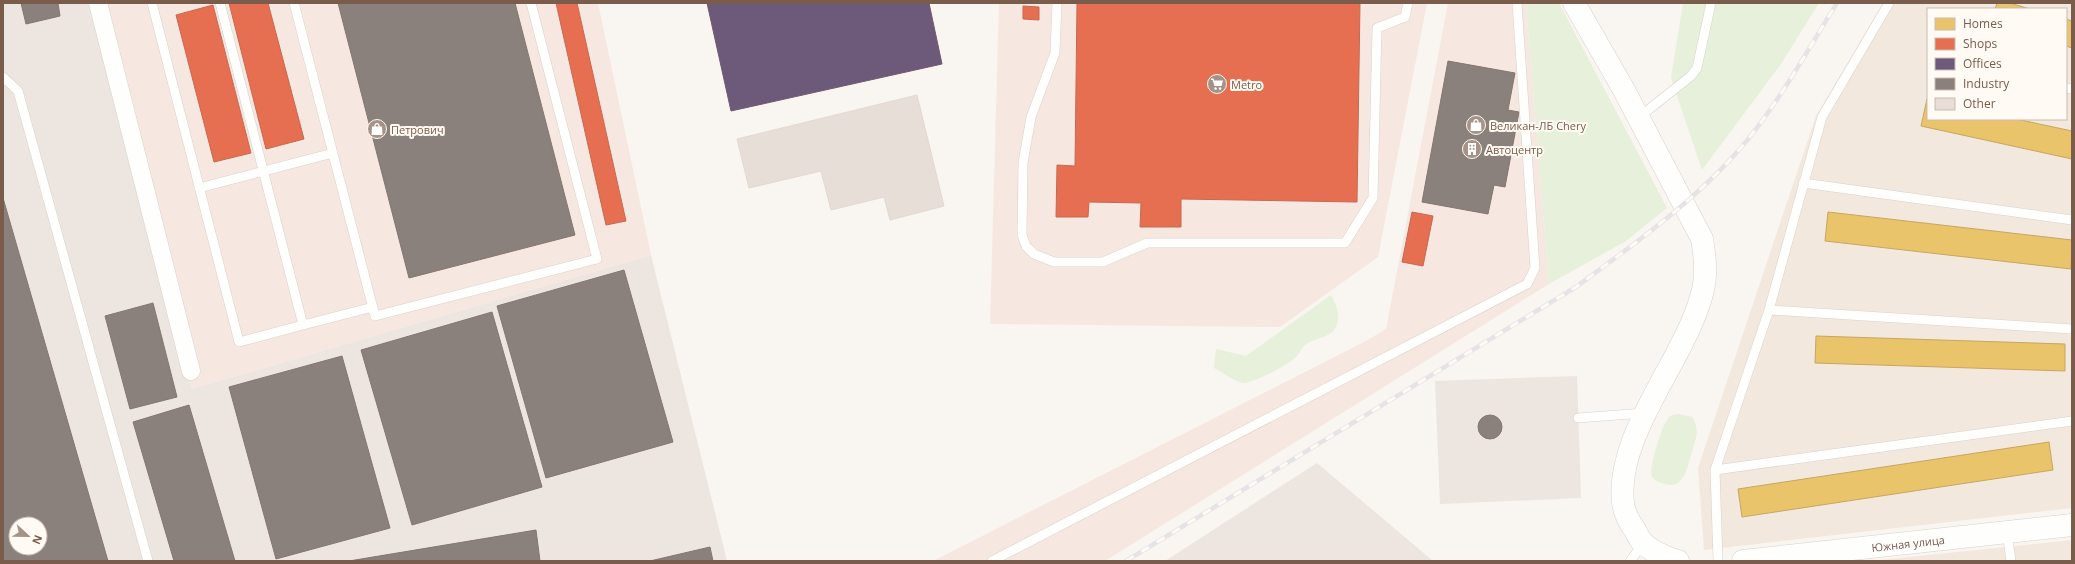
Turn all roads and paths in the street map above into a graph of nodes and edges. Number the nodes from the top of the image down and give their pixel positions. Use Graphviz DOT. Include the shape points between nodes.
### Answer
graph roads {
  1 [pos="98,3"];
  2 [pos="152,3"];
  3 [pos="220,3"];
  4 [pos="294,3"];
  5 [pos="531,3"];
  6 [pos="1057,3"];
  7 [pos="1408,3"];
  8 [pos="1517,3"];
  9 [pos="1574,3"];
  10 [pos="1711,3"];
  11 [pos="1889,3"];
  12 [pos="3,76"];
  13 [pos="1638,118"];
  14 [pos="333,153"];
  15 [pos="263,171"];
  16 [pos="1803,183"];
  17 [pos="199,188"];
  18 [pos="2072,220"];
  19 [pos="373,307"];
  20 [pos="1769,310"];
  21 [pos="303,325"];
  22 [pos="2072,329"];
  23 [pos="191,370"];
  24 [pos="1647,412"];
  25 [pos="1578,418"];
  26 [pos="2072,421"];
  27 [pos="1715,470"];
  28 [pos="2072,525"];
  29 [pos="2007,532"];
  30 [pos="1643,544"];
  31 [pos="1842,555"];
  32 [pos="148,561"];
  33 [pos="992,561"];
  34 [pos="1630,561"];
  35 [pos="1678,561"];
  36 [pos="1718,561"];
  37 [pos="1743,561"];
  38 [pos="2011,561"];
  1 -- 23 [label="street"];
  2 -- 17 [label="lane"];
  3 -- 15 [label="lane"];
  4 -- 14 [label="lane"];
  5 -- 19 [label="lane" via="597,259 375,316"];
  6 -- 7 [label="lane" via="1055,53 1031,117 1023,163 1022,235 1026,246 1034,254 1054,262 1103,262 1147,243 1346,243 1373,198 1377,28 1405,17"];
  8 -- 33 [label="lane" via="1535,268 1527,284"];
  9 -- 13 [label="street"];
  10 -- 13 [label="lane" via="1697,68"];
  11 -- 16 [label="lane" via="1822,117"];
  12 -- 32 [label="lane" via="18,91"];
  13 -- 24 [label="street" via="1702,239 1706,260 1703,290 1692,322"];
  14 -- 15 [label="lane"];
  14 -- 19 [label="lane"];
  15 -- 17 [label="lane"];
  15 -- 21 [label="lane"];
  16 -- 18 [label="lane"];
  16 -- 20 [label="lane"];
  17 -- 21 [label="lane" via="239,342"];
  19 -- 21 [label="lane"];
  20 -- 22 [label="lane"];
  20 -- 27 [label="lane"];
  24 -- 25 [label="lane"];
  24 -- 30 [label="street" via="1631,445 1622,479 1623,505"];
  26 -- 27 [label="lane"];
  27 -- 36 [label="lane"];
  28 -- 29 [label="street, Южная улица"];
  29 -- 31 [label="street, Южная улица"];
  29 -- 38 [label="lane"];
  30 -- 34 [label="lane"];
  30 -- 35 [label="street" via="1671,560"];
  31 -- 37 [label="street, Южная улица"];
}
